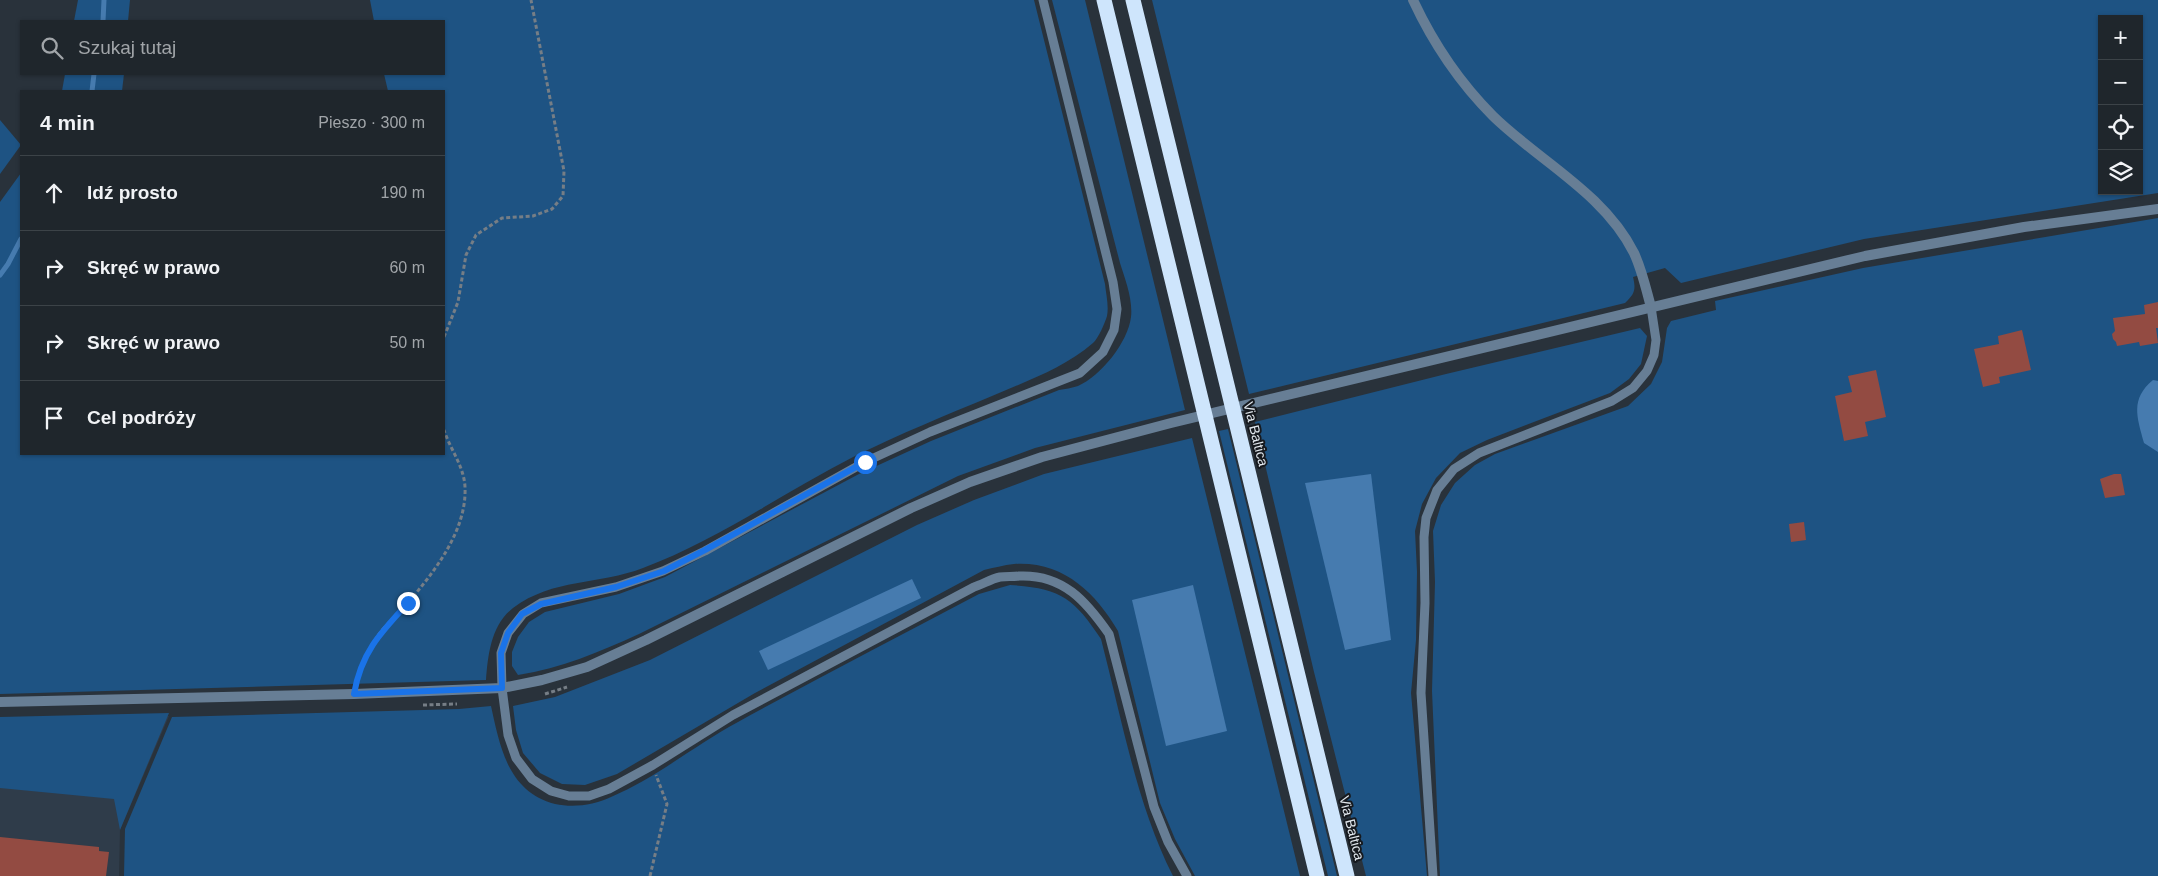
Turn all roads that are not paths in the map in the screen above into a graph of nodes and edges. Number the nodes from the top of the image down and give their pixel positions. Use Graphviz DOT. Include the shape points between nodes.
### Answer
graph roads {
  1 [pos="1043,0"];
  2 [pos="1104,0"];
  3 [pos="1133,0"];
  4 [pos="1413,0"];
  5 [pos="2158,209"];
  6 [pos="1651,308"];
  7 [pos="502,688"];
  8 [pos="0,702"];
  9 [pos="1187,876"];
  10 [pos="1317,876"];
  11 [pos="1347,876"];
  12 [pos="1433,876"];
  1 -- 7 [label="lane" via="1113,282 1117,309 1114,330 1102,352 1080,373 930,432 865,462 664,571 616,587 541,604 522,614 508,633 501,653"];
  2 -- 10 [label="highway"];
  3 -- 11 [label="highway, Via Baltica"];
  4 -- 6 [label="street" via="1437,46 1481,102 1526,146 1599,205 1618,228 1634,252"];
  5 -- 6 [label="street" via="2024,227 1865,256"];
  6 -- 7 [label="street" via="1042,457 970,482 910,508 587,667"];
  6 -- 12 [label="lane" via="1656,340 1654,355 1633,388 1612,401 1479,453 1454,469 1437,490 1426,518 1421,693"];
  7 -- 8 [label="street"];
  7 -- 9 [label="lane" via="508,735 516,758 532,779 552,791 569,796 589,796 609,790 733,715 974,587 1000,577 1031,576 1055,581 1079,596 1109,634 1154,807"];
}
